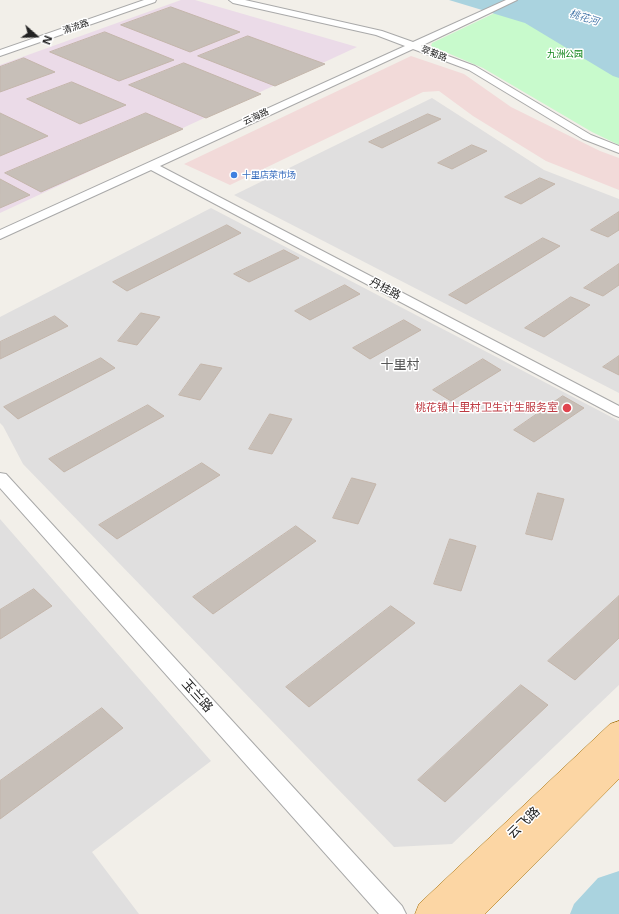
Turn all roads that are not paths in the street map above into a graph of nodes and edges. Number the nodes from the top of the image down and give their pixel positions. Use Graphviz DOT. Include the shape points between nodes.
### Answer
graph roads {
  1 [pos="152,0"];
  2 [pos="233,0"];
  3 [pos="513,0"];
  4 [pos="413,46"];
  5 [pos="0,53"];
  6 [pos="619,150"];
  7 [pos="152,166"];
  8 [pos="0,235"];
  9 [pos="619,412"];
  10 [pos="0,478"];
  11 [pos="619,732"];
  12 [pos="619,761"];
  13 [pos="394,914"];
  14 [pos="430,914"];
  15 [pos="464,914"];
  1 -- 5 [label="street, 清流路"];
  2 -- 4 [label="street, 翠菊路" via="379,33"];
  3 -- 4 [label="street, 云海路"];
  4 -- 6 [label="street, 翠菊路" via="472,68 587,138"];
  4 -- 7 [label="street, 云海路"];
  7 -- 8 [label="street, 云海路"];
  7 -- 9 [label="street, 丹桂路"];
  10 -- 13 [label="street, 玉兰路"];
  11 -- 14 [label="main road, 云飞路"];
  12 -- 15 [label="main road, 云飞路"];
}
